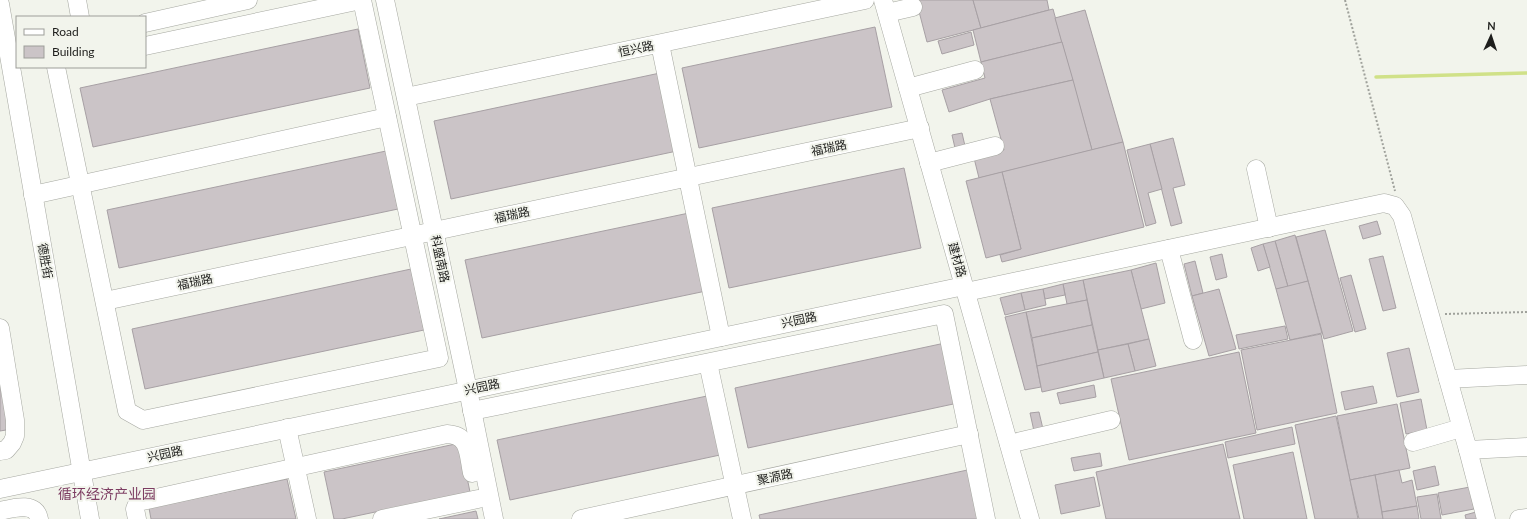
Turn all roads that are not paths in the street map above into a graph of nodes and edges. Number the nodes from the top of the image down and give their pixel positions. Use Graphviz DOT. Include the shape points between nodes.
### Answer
graph roads {
  1 [pos="77,0"];
  2 [pos="248,0"];
  3 [pos="361,0"];
  4 [pos="385,0"];
  5 [pos="865,0"];
  6 [pos="0,4"];
  7 [pos="885,6"];
  8 [pos="913,7"];
  9 [pos="80,16"];
  10 [pos="146,23"];
  11 [pos="660,44"];
  12 [pos="146,46"];
  13 [pos="56,68"];
  14 [pos="975,70"];
  15 [pos="908,88"];
  16 [pos="406,97"];
  17 [pos="8,98"];
  18 [pos="387,116"];
  19 [pos="920,128"];
  20 [pos="995,146"];
  21 [pos="930,163"];
  22 [pos="1256,169"];
  23 [pos="688,178"];
  24 [pos="81,184"];
  25 [pos="33,195"];
  26 [pos="1269,228"];
  27 [pos="434,231"];
  28 [pos="412,236"];
  29 [pos="1169,249"];
  30 [pos="965,289"];
  31 [pos="105,301"];
  32 [pos="0,328"];
  33 [pos="721,337"];
  34 [pos="1193,340"];
  35 [pos="708,363"];
  36 [pos="1527,375"];
  37 [pos="1448,379"];
  38 [pos="468,390"];
  39 [pos="472,411"];
  40 [pos="1111,420"];
  41 [pos="287,428"];
  42 [pos="1462,428"];
  43 [pos="969,434"];
  44 [pos="1413,442"];
  45 [pos="1009,444"];
  46 [pos="1527,447"];
  47 [pos="1468,450"];
  48 [pos="0,451"];
  49 [pos="296,467"];
  50 [pos="81,471"];
  51 [pos="735,485"];
  52 [pos="0,489"];
  53 [pos="478,499"];
  54 [pos="0,511"];
  55 [pos="1527,518"];
  56 [pos="40,519"];
  57 [pos="90,519"];
  58 [pos="137,519"];
  59 [pos="307,519"];
  60 [pos="382,519"];
  61 [pos="482,519"];
  62 [pos="494,519"];
  63 [pos="581,519"];
  64 [pos="742,519"];
  65 [pos="986,519"];
  66 [pos="1030,519"];
  67 [pos="1486,519"];
  68 [pos="1519,519"];
  1 -- 9 [label="street"];
  2 -- 10 [label="street"];
  3 -- 12 [label="street"];
  3 -- 18 [label="street"];
  4 -- 16 [label="street, 科盛南路"];
  5 -- 11 [label="street, 恒兴路"];
  6 -- 17 [label="street, 德胜街"];
  7 -- 8 [label="street"];
  7 -- 15 [label="street, 建材路"];
  11 -- 16 [label="street, 恒兴路"];
  11 -- 23 [label="street"];
  13 -- 24 [label="street"];
  14 -- 15 [label="street"];
  15 -- 19 [label="street, 建材路"];
  16 -- 27 [label="street, 科盛南路"];
  17 -- 25 [label="street, 德胜街"];
  18 -- 24 [label="street"];
  18 -- 28 [label="street"];
  19 -- 21 [label="street, 建材路"];
  19 -- 23 [label="street, 福瑞路"];
  20 -- 21 [label="street"];
  21 -- 30 [label="street, 建材路"];
  22 -- 26 [label="street"];
  23 -- 27 [label="street, 福瑞路"];
  23 -- 33 [label="street"];
  24 -- 25 [label="street"];
  24 -- 31 [label="street"];
  25 -- 50 [label="street, 德胜街"];
  26 -- 29 [label="street, 兴园路"];
  26 -- 37 [label="street, 兴园路" via="1384,203 1395,206 1402,216"];
  27 -- 28 [label="street, 福瑞路"];
  27 -- 38 [label="street, 科盛南路"];
  28 -- 31 [label="street, 福瑞路"];
  28 -- 31 [label="street" via="439,358 143,420 127,411"];
  29 -- 30 [label="street, 兴园路"];
  29 -- 34 [label="street"];
  30 -- 33 [label="street, 兴园路"];
  30 -- 45 [label="street, 建材路"];
  32 -- 48 [label="street" via="16,420 12,444 6,450"];
  33 -- 38 [label="street, 兴园路"];
  35 -- 39 [label="street"];
  35 -- 43 [label="street" via="944,314"];
  35 -- 51 [label="street"];
  36 -- 37 [label="street"];
  37 -- 42 [label="street, 兴园路"];
  38 -- 39 [label="street, 科盛南路"];
  38 -- 41 [label="street, 兴园路"];
  39 -- 62 [label="street, 科盛南路"];
  40 -- 45 [label="street"];
  41 -- 49 [label="street"];
  41 -- 50 [label="street, 兴园路"];
  42 -- 44 [label="street"];
  42 -- 47 [label="street, 兴园路"];
  43 -- 51 [label="street, 聚源路"];
  43 -- 65 [label="street"];
  45 -- 66 [label="street, 建材路"];
  46 -- 47 [label="street"];
  47 -- 67 [label="street, 兴园路"];
  49 -- 53 [label="street" via="446,434 454,435 462,438 466,445"];
  49 -- 58 [label="street" via="138,502"];
  49 -- 59 [label="street"];
  50 -- 52 [label="street, 兴园路"];
  50 -- 57 [label="street, 德胜街"];
  51 -- 63 [label="street, 聚源路"];
  51 -- 64 [label="street"];
  53 -- 60 [label="street"];
  53 -- 61 [label="street"];
  54 -- 56 [label="street" via="32,508 39,514"];
  55 -- 68 [label="street"];
}
